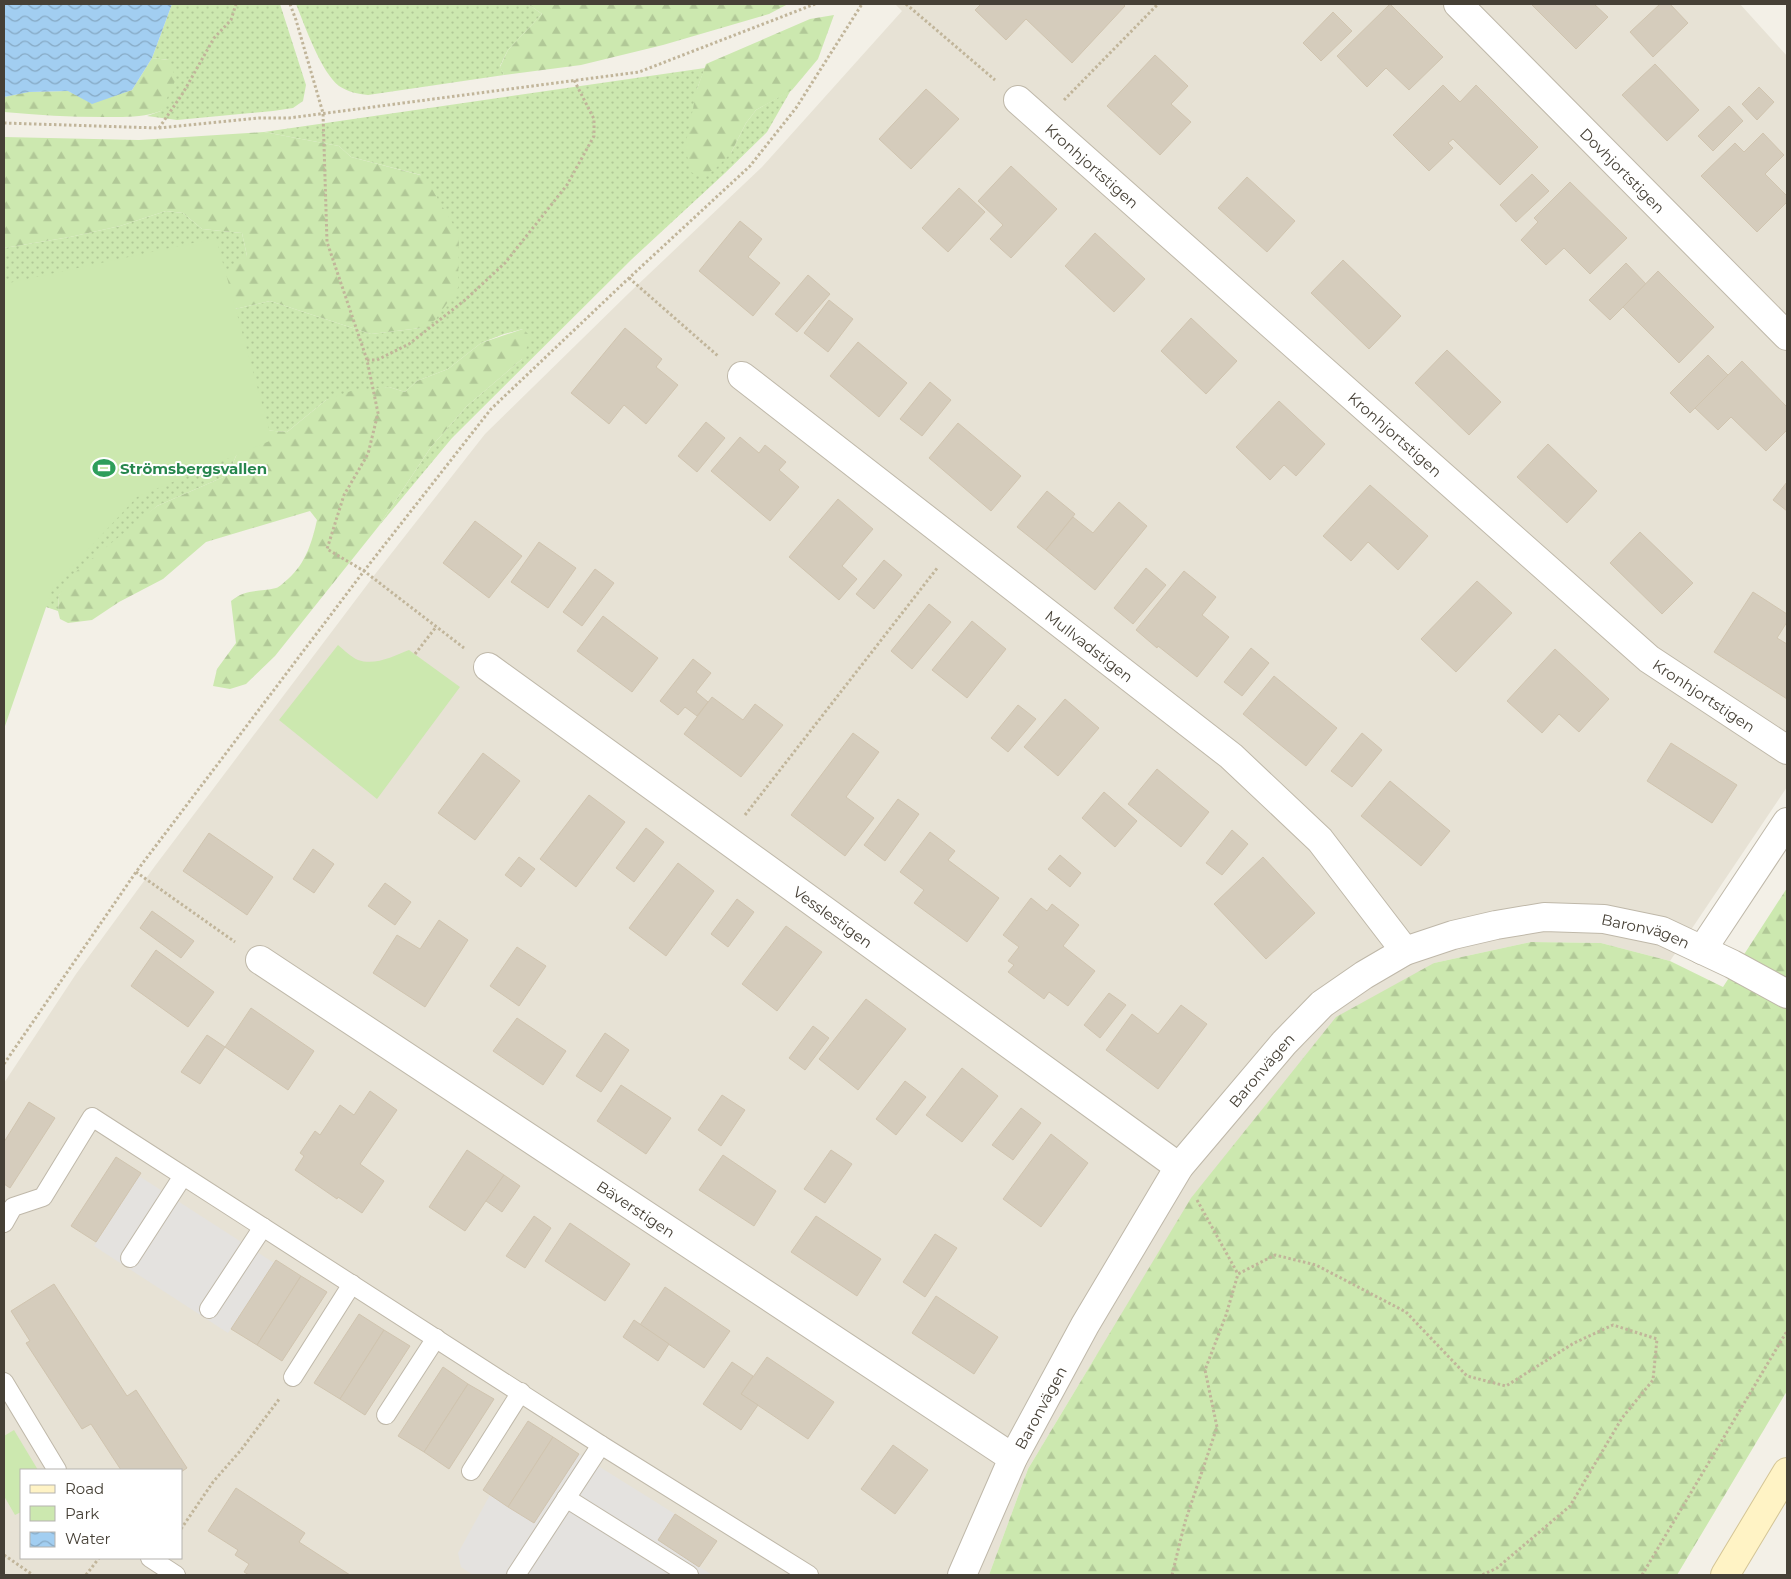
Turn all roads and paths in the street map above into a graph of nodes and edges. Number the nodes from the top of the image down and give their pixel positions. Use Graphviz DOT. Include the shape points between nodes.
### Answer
graph roads {
  1 [pos="236,4"];
  2 [pos="290,4"];
  3 [pos="815,4"];
  4 [pos="862,4"];
  5 [pos="906,4"];
  6 [pos="1158,4"];
  7 [pos="1458,4"];
  8 [pos="574,80"];
  9 [pos="1018,100"];
  10 [pos="323,113"];
  11 [pos="1043,122"];
  12 [pos="4,123"];
  13 [pos="158,128"];
  14 [pos="629,278"];
  15 [pos="1787,336"];
  16 [pos="367,360"];
  17 [pos="742,376"];
  18 [pos="957,543"];
  19 [pos="364,571"];
  20 [pos="436,627"];
  21 [pos="415,654"];
  22 [pos="488,667"];
  23 [pos="1787,750"];
  24 [pos="1787,822"];
  25 [pos="726,839"];
  26 [pos="136,872"];
  27 [pos="1702,950"];
  28 [pos="1404,951"];
  29 [pos="260,960"];
  30 [pos="1787,994"];
  31 [pos="4,1064"];
  32 [pos="1179,1167"];
  33 [pos="183,1176"];
  34 [pos="4,1223"];
  35 [pos="263,1227"];
  36 [pos="130,1258"];
  37 [pos="1238,1274"];
  38 [pos="352,1284"];
  39 [pos="210,1308"];
  40 [pos="1787,1331"];
  41 [pos="436,1338"];
  42 [pos="293,1378"];
  43 [pos="4,1382"];
  44 [pos="521,1392"];
  45 [pos="386,1416"];
  46 [pos="601,1445"];
  47 [pos="1013,1458"];
  48 [pos="56,1469"];
  49 [pos="471,1471"];
  50 [pos="1787,1472"];
  51 [pos="566,1498"];
  52 [pos="182,1528"];
  53 [pos="4,1555"];
  54 [pos="98,1559"];
  55 [pos="152,1559"];
  56 [pos="34,1575"];
  57 [pos="86,1575"];
  58 [pos="176,1575"];
  59 [pos="516,1575"];
  60 [pos="690,1575"];
  61 [pos="809,1575"];
  62 [pos="962,1575"];
  63 [pos="1172,1575"];
  64 [pos="1482,1575"];
  65 [pos="1642,1575"];
  66 [pos="1725,1575"];
  1 -- 13 [label="path" via="231,20 214,38 183,93"];
  2 -- 10 [label="path"];
  3 -- 8 [label="path" via="639,72"];
  4 -- 14 [label="path" via="796,108 750,166"];
  5 -- 9 [label="path"];
  6 -- 11 [label="path"];
  7 -- 15 [label="street, Dovhjortstigen"];
  8 -- 10 [label="path"];
  8 -- 16 [label="path" via="594,119 594,136 567,185 504,263 464,300 409,344 377,360"];
  9 -- 11 [label="street, Kronhjortstigen"];
  10 -- 13 [label="path"];
  10 -- 16 [label="path" via="327,242"];
  11 -- 23 [label="street, Kronhjortstigen" via="1649,658"];
  12 -- 13 [label="path"];
  14 -- 17 [label="path"];
  14 -- 19 [label="path" via="490,409"];
  16 -- 19 [label="path" via="378,413 368,454 344,495 327,548"];
  17 -- 18 [label="street, Mullvadstigen"];
  18 -- 25 [label="path"];
  18 -- 28 [label="street, Mullvadstigen" via="1231,756 1320,840"];
  19 -- 20 [label="path"];
  19 -- 26 [label="path"];
  20 -- 21 [label="path"];
  20 -- 22 [label="path"];
  22 -- 25 [label="street, Vesslestigen"];
  24 -- 27 [label="street"];
  25 -- 32 [label="street, Vesslestigen"];
  26 -- 29 [label="path"];
  26 -- 31 [label="path"];
  27 -- 28 [label="street, Baronvägen" via="1662,930 1604,919 1544,917 1453,935"];
  27 -- 30 [label="street, Baronvägen"];
  28 -- 32 [label="street, Baronvägen" via="1322,1004 1284,1043"];
  29 -- 47 [label="street, Bäverstigen"];
  32 -- 37 [label="path"];
  32 -- 47 [label="street, Baronvägen" via="1085,1324"];
  33 -- 34 [label="lane" via="92,1117 43,1197 13,1207"];
  33 -- 35 [label="lane"];
  33 -- 36 [label="lane"];
  35 -- 38 [label="lane"];
  35 -- 39 [label="lane"];
  37 -- 63 [label="path" via="1205,1370 1217,1427 1185,1522"];
  37 -- 64 [label="path" via="1275,1255 1316,1265 1406,1312 1467,1376 1506,1386 1574,1343 1613,1325 1657,1339 1653,1380 1622,1418 1570,1506 1497,1568"];
  38 -- 41 [label="lane"];
  38 -- 42 [label="lane"];
  40 -- 65 [label="path"];
  41 -- 44 [label="lane"];
  41 -- 45 [label="lane"];
  42 -- 52 [label="path"];
  43 -- 48 [label="lane"];
  44 -- 46 [label="lane"];
  44 -- 49 [label="lane"];
  46 -- 51 [label="lane"];
  46 -- 61 [label="lane"];
  47 -- 62 [label="street, Baronvägen"];
  50 -- 66 [label="street"];
  51 -- 59 [label="lane"];
  51 -- 60 [label="lane"];
  53 -- 56 [label="path"];
  54 -- 57 [label="path"];
  55 -- 58 [label="lane"];
}
